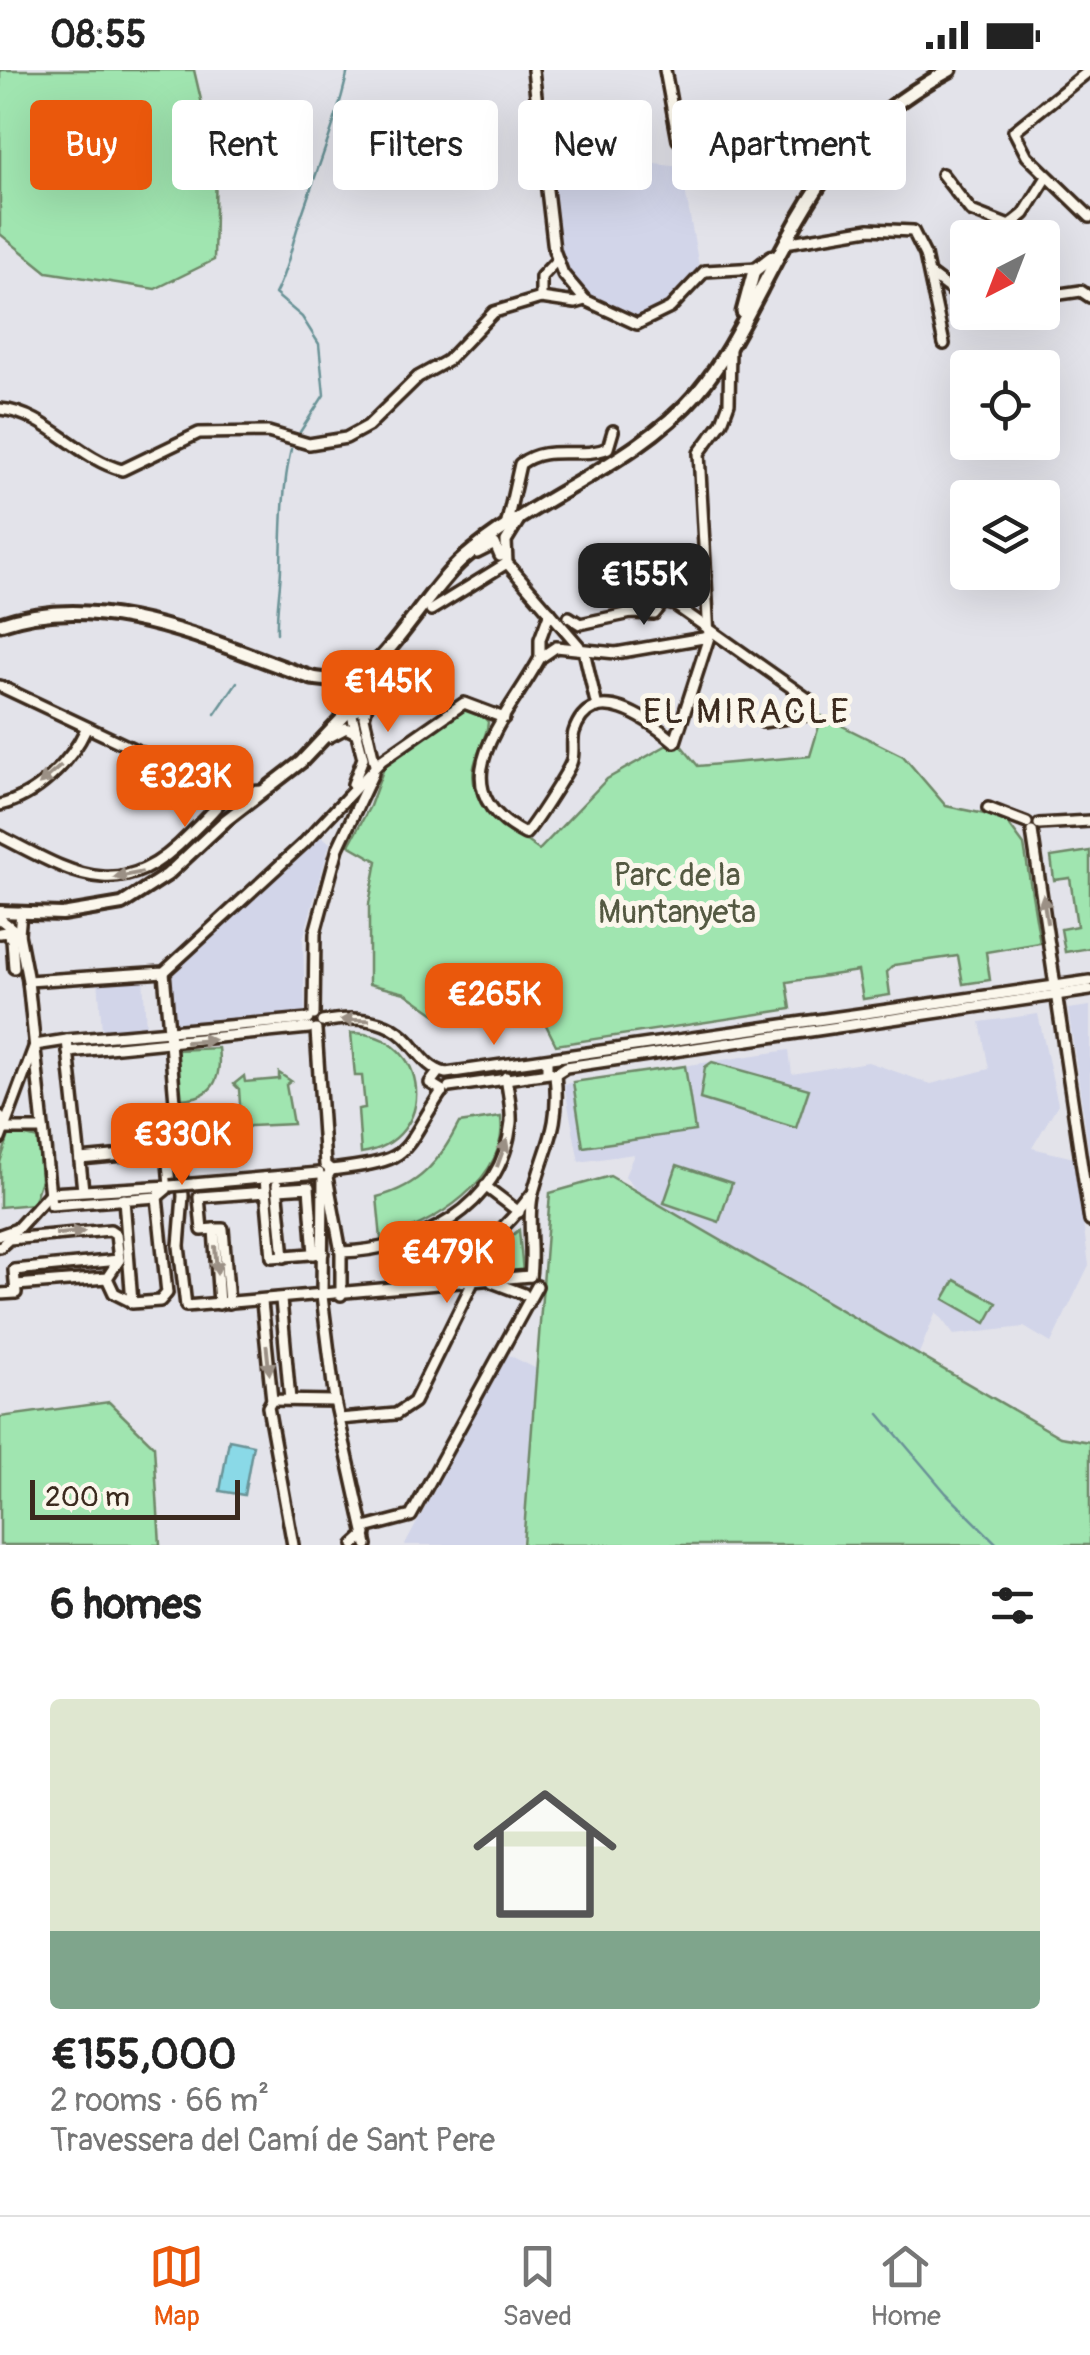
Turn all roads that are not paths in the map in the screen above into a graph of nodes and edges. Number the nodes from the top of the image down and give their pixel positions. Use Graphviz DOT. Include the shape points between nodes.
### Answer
graph roads {
  1 [pos="533,70"];
  2 [pos="665,70"];
  3 [pos="950,70"];
  4 [pos="1090,70"];
  5 [pos="672,108"];
  6 [pos="942,174"];
  7 [pos="1047,178"];
  8 [pos="1090,217"];
  9 [pos="786,243"];
  10 [pos="557,260"];
  11 [pos="759,272"];
  12 [pos="929,273"];
  13 [pos="950,292"];
  14 [pos="1060,294"];
  15 [pos="1090,297"];
  16 [pos="541,298"];
  17 [pos="585,300"];
  18 [pos="944,344"];
  19 [pos="728,362"];
  20 [pos="712,375"];
  21 [pos="733,376"];
  22 [pos="0,409"];
  23 [pos="613,431"];
  24 [pos="506,533"];
  25 [pos="495,544"];
  26 [pos="507,563"];
  27 [pos="494,570"];
  28 [pos="450,571"];
  29 [pos="664,602"];
  30 [pos="431,610"];
  31 [pos="550,612"];
  32 [pos="631,613"];
  33 [pos="569,617"];
  34 [pos="0,624"];
  35 [pos="710,633"];
  36 [pos="582,650"];
  37 [pos="383,655"];
  38 [pos="540,658"];
  39 [pos="312,678"];
  40 [pos="350,679"];
  41 [pos="0,686"];
  42 [pos="370,691"];
  43 [pos="367,705"];
  44 [pos="345,706"];
  45 [pos="597,707"];
  46 [pos="504,718"];
  47 [pos="762,722"];
  48 [pos="86,729"];
  49 [pos="360,736"];
  50 [pos="311,751"];
  51 [pos="370,767"];
  52 [pos="263,791"];
  53 [pos="349,792"];
  54 [pos="227,793"];
  55 [pos="364,797"];
  56 [pos="0,805"];
  57 [pos="988,808"];
  58 [pos="236,812"];
  59 [pos="1090,821"];
  60 [pos="1033,826"];
  61 [pos="0,836"];
  62 [pos="21,912"];
  63 [pos="38,913"];
  64 [pos="0,915"];
  65 [pos="15,930"];
  66 [pos="0,933"];
  67 [pos="19,968"];
  68 [pos="0,970"];
  69 [pos="164,972"];
  70 [pos="28,982"];
  71 [pos="1090,982"];
  72 [pos="1057,990"];
  73 [pos="1090,990"];
  74 [pos="291,1019"];
  75 [pos="314,1023"];
  76 [pos="170,1030"];
  77 [pos="294,1032"];
  78 [pos="67,1040"];
  79 [pos="168,1044"];
  80 [pos="35,1045"];
  81 [pos="68,1052"];
  82 [pos="554,1068"];
  83 [pos="442,1072"];
  84 [pos="506,1077"];
  85 [pos="446,1089"];
  86 [pos="0,1116"];
  87 [pos="44,1129"];
  88 [pos="2,1134"];
  89 [pos="80,1158"];
  90 [pos="325,1172"];
  91 [pos="276,1177"];
  92 [pos="265,1178"];
  93 [pos="170,1186"];
  94 [pos="484,1186"];
  95 [pos="278,1188"];
  96 [pos="83,1190"];
  97 [pos="266,1192"];
  98 [pos="50,1193"];
  99 [pos="533,1193"];
  100 [pos="157,1197"];
  101 [pos="124,1200"];
  102 [pos="518,1212"];
  103 [pos="1090,1221"];
  104 [pos="433,1232"];
  105 [pos="0,1235"];
  106 [pos="0,1247"];
  107 [pos="342,1252"];
  108 [pos="318,1253"];
  109 [pos="284,1257"];
  110 [pos="119,1260"];
  111 [pos="454,1267"];
  112 [pos="526,1277"];
  113 [pos="107,1278"];
  114 [pos="490,1282"];
  115 [pos="16,1284"];
  116 [pos="472,1284"];
  117 [pos="537,1286"];
  118 [pos="400,1290"];
  119 [pos="522,1292"];
  120 [pos="0,1294"];
  121 [pos="346,1294"];
  122 [pos="322,1296"];
  123 [pos="282,1300"];
  124 [pos="132,1302"];
  125 [pos="262,1302"];
  126 [pos="224,1304"];
  127 [pos="520,1318"];
  128 [pos="272,1400"];
  129 [pos="290,1400"];
  130 [pos="335,1401"];
  131 [pos="340,1419"];
  132 [pos="366,1536"];
  133 [pos="293,1545"];
  134 [pos="353,1545"];
  1 -- 10 [label="street"];
  2 -- 5 [label="street"];
  3 -- 9 [label="main road" via="894,103 852,139"];
  4 -- 7 [label="street" via="1016,128 1027,156"];
  6 -- 7 [label="street" via="971,211 1008,226"];
  7 -- 8 [label="street"];
  9 -- 11 [label="main road"];
  9 -- 12 [label="street" via="828,232 903,228 913,231"];
  10 -- 16 [label="street" via="540,277"];
  10 -- 17 [label="street"];
  11 -- 17 [label="street" via="704,272 670,308 637,324"];
  11 -- 19 [label="main road"];
  12 -- 13 [label="street"];
  12 -- 18 [label="street"];
  14 -- 15 [label="street" via="1081,290"];
  16 -- 17 [label="street"];
  16 -- 22 [label="street" via="494,312 368,426 328,444 268,432 200,433 122,470 26,413"];
  19 -- 20 [label="main road"];
  19 -- 21 [label="street"];
  20 -- 21 [label="street"];
  20 -- 24 [label="main road" via="654,432 522,516"];
  21 -- 35 [label="street" via="722,422 699,453"];
  23 -- 24 [label="street" via="608,448 600,451 561,450 520,464"];
  24 -- 25 [label="street"];
  24 -- 26 [label="street"];
  24 -- 28 [label="main road"];
  25 -- 27 [label="street" via="500,554"];
  25 -- 28 [label="street"];
  26 -- 27 [label="street"];
  26 -- 31 [label="street"];
  27 -- 30 [label="street"];
  28 -- 37 [label="main road"];
  29 -- 32 [label="street" via="654,614"];
  29 -- 32 [label="street" via="654,594 637,598"];
  29 -- 35 [label="street"];
  31 -- 36 [label="street"];
  31 -- 38 [label="street"];
  32 -- 33 [label="street" via="580,624"];
  34 -- 39 [label="main road" via="75,610 133,617"];
  35 -- 36 [label="street" via="616,653"];
  35 -- 45 [label="street" via="675,742 633,712"];
  35 -- 47 [label="street" via="808,699 806,716"];
  36 -- 38 [label="street" via="556,647"];
  36 -- 45 [label="street"];
  37 -- 40 [label="main road"];
  37 -- 42 [label="main road"];
  38 -- 46 [label="street"];
  39 -- 40 [label="main road"];
  39 -- 44 [label="main road"];
  40 -- 42 [label="main road" via="364,681"];
  40 -- 44 [label="main road" via="339,688"];
  41 -- 48 [label="street"];
  42 -- 43 [label="main road"];
  43 -- 44 [label="main road"];
  43 -- 51 [label="street"];
  44 -- 49 [label="street"];
  44 -- 50 [label="street"];
  45 -- 46 [label="street" via="574,730 572,762 525,834 490,810 479,788 481,759"];
  46 -- 51 [label="street" via="464,703"];
  48 -- 54 [label="street"];
  48 -- 56 [label="street, one-way" via="45,780"];
  49 -- 50 [label="street" via="342,728"];
  49 -- 51 [label="street"];
  50 -- 52 [label="street"];
  51 -- 53 [label="street"];
  51 -- 55 [label="street"];
  52 -- 54 [label="street"];
  52 -- 58 [label="street"];
  53 -- 55 [label="street" via="357,789"];
  53 -- 69 [label="street" via="304,843"];
  54 -- 58 [label="street"];
  54 -- 61 [label="street, one-way" via="168,857 124,878 82,873"];
  55 -- 75 [label="street" via="338,848 313,940"];
  57 -- 60 [label="street"];
  58 -- 63 [label="street" via="167,876 122,904"];
  59 -- 60 [label="street"];
  72 -- 60 [label="street, one-way"];
  62 -- 63 [label="street"];
  62 -- 64 [label="street"];
  62 -- 65 [label="street"];
  63 -- 65 [label="street"];
  64 -- 65 [label="street"];
  65 -- 67 [label="street"];
  66 -- 67 [label="street" via="12,940"];
  67 -- 68 [label="street"];
  67 -- 70 [label="street"];
  69 -- 70 [label="street"];
  69 -- 76 [label="street"];
  70 -- 80 [label="street"];
  71 -- 72 [label="street"];
  72 -- 73 [label="street"];
  72 -- 82 [label="street"];
  72 -- 103 [label="street"];
  74 -- 75 [label="street"];
  74 -- 76 [label="street"];
  74 -- 77 [label="street"];
  75 -- 77 [label="street"];
  83 -- 75 [label="street, one-way" via="384,1023"];
  75 -- 90 [label="street"];
  76 -- 78 [label="street"];
  76 -- 79 [label="street"];
  79 -- 77 [label="street, one-way"];
  78 -- 80 [label="street"];
  78 -- 81 [label="street"];
  79 -- 81 [label="street"];
  79 -- 126 [label="street" via="186,1306"];
  80 -- 87 [label="street"];
  80 -- 88 [label="street"];
  81 -- 89 [label="street"];
  82 -- 83 [label="street"];
  82 -- 84 [label="street"];
  82 -- 99 [label="street" via="554,1135"];
  83 -- 85 [label="street"];
  83 -- 85 [label="street" via="430,1083"];
  84 -- 85 [label="street"];
  94 -- 84 [label="street, one-way" via="504,1152 511,1122"];
  85 -- 90 [label="street" via="400,1154 380,1164"];
  86 -- 88 [label="street"];
  87 -- 88 [label="street"];
  87 -- 98 [label="street"];
  89 -- 93 [label="street" via="167,1151"];
  89 -- 96 [label="street"];
  90 -- 91 [label="street"];
  90 -- 107 [label="street"];
  90 -- 108 [label="street"];
  91 -- 92 [label="street"];
  91 -- 95 [label="street"];
  92 -- 93 [label="street, bridge"];
  92 -- 97 [label="street"];
  93 -- 96 [label="street"];
  93 -- 100 [label="street"];
  94 -- 102 [label="street"];
  94 -- 104 [label="street"];
  95 -- 108 [label="street" via="308,1187"];
  95 -- 109 [label="street"];
  96 -- 98 [label="street"];
  97 -- 109 [label="street" via="272,1257"];
  97 -- 126 [label="street" via="199,1197 202,1230 223,1228"];
  98 -- 101 [label="street" via="51,1205"];
  98 -- 105 [label="street" via="17,1229"];
  99 -- 102 [label="street"];
  99 -- 112 [label="street"];
  100 -- 101 [label="street"];
  100 -- 124 [label="street" via="167,1293 160,1301"];
  101 -- 124 [label="street"];
  102 -- 111 [label="street" via="490,1243"];
  104 -- 107 [label="street" via="379,1251"];
  104 -- 111 [label="street"];
  106 -- 110 [label="street, one-way" via="10,1239 110,1230"];
  107 -- 121 [label="street"];
  108 -- 109 [label="street"];
  108 -- 122 [label="street"];
  110 -- 113 [label="street"];
  110 -- 115 [label="street" via="14,1270"];
  111 -- 118 [label="street"];
  112 -- 114 [label="street"];
  112 -- 117 [label="street"];
  112 -- 119 [label="street"];
  113 -- 115 [label="street"];
  113 -- 124 [label="street" via="114,1293"];
  114 -- 116 [label="street"];
  114 -- 119 [label="street"];
  115 -- 120 [label="street" via="16,1292"];
  116 -- 118 [label="street"];
  116 -- 131 [label="street" via="414,1402 396,1414"];
  117 -- 119 [label="street"];
  117 -- 127 [label="street"];
  118 -- 121 [label="street"];
  119 -- 127 [label="street"];
  121 -- 122 [label="street"];
  122 -- 123 [label="street"];
  122 -- 130 [label="street"];
  123 -- 125 [label="street"];
  123 -- 129 [label="street"];
  125 -- 126 [label="street"];
  125 -- 128 [label="street, one-way"];
  127 -- 132 [label="street" via="411,1516"];
  128 -- 129 [label="street"];
  128 -- 133 [label="street" via="269,1415"];
  129 -- 130 [label="street"];
  130 -- 131 [label="street"];
  131 -- 132 [label="street"];
  132 -- 134 [label="street"];
}
